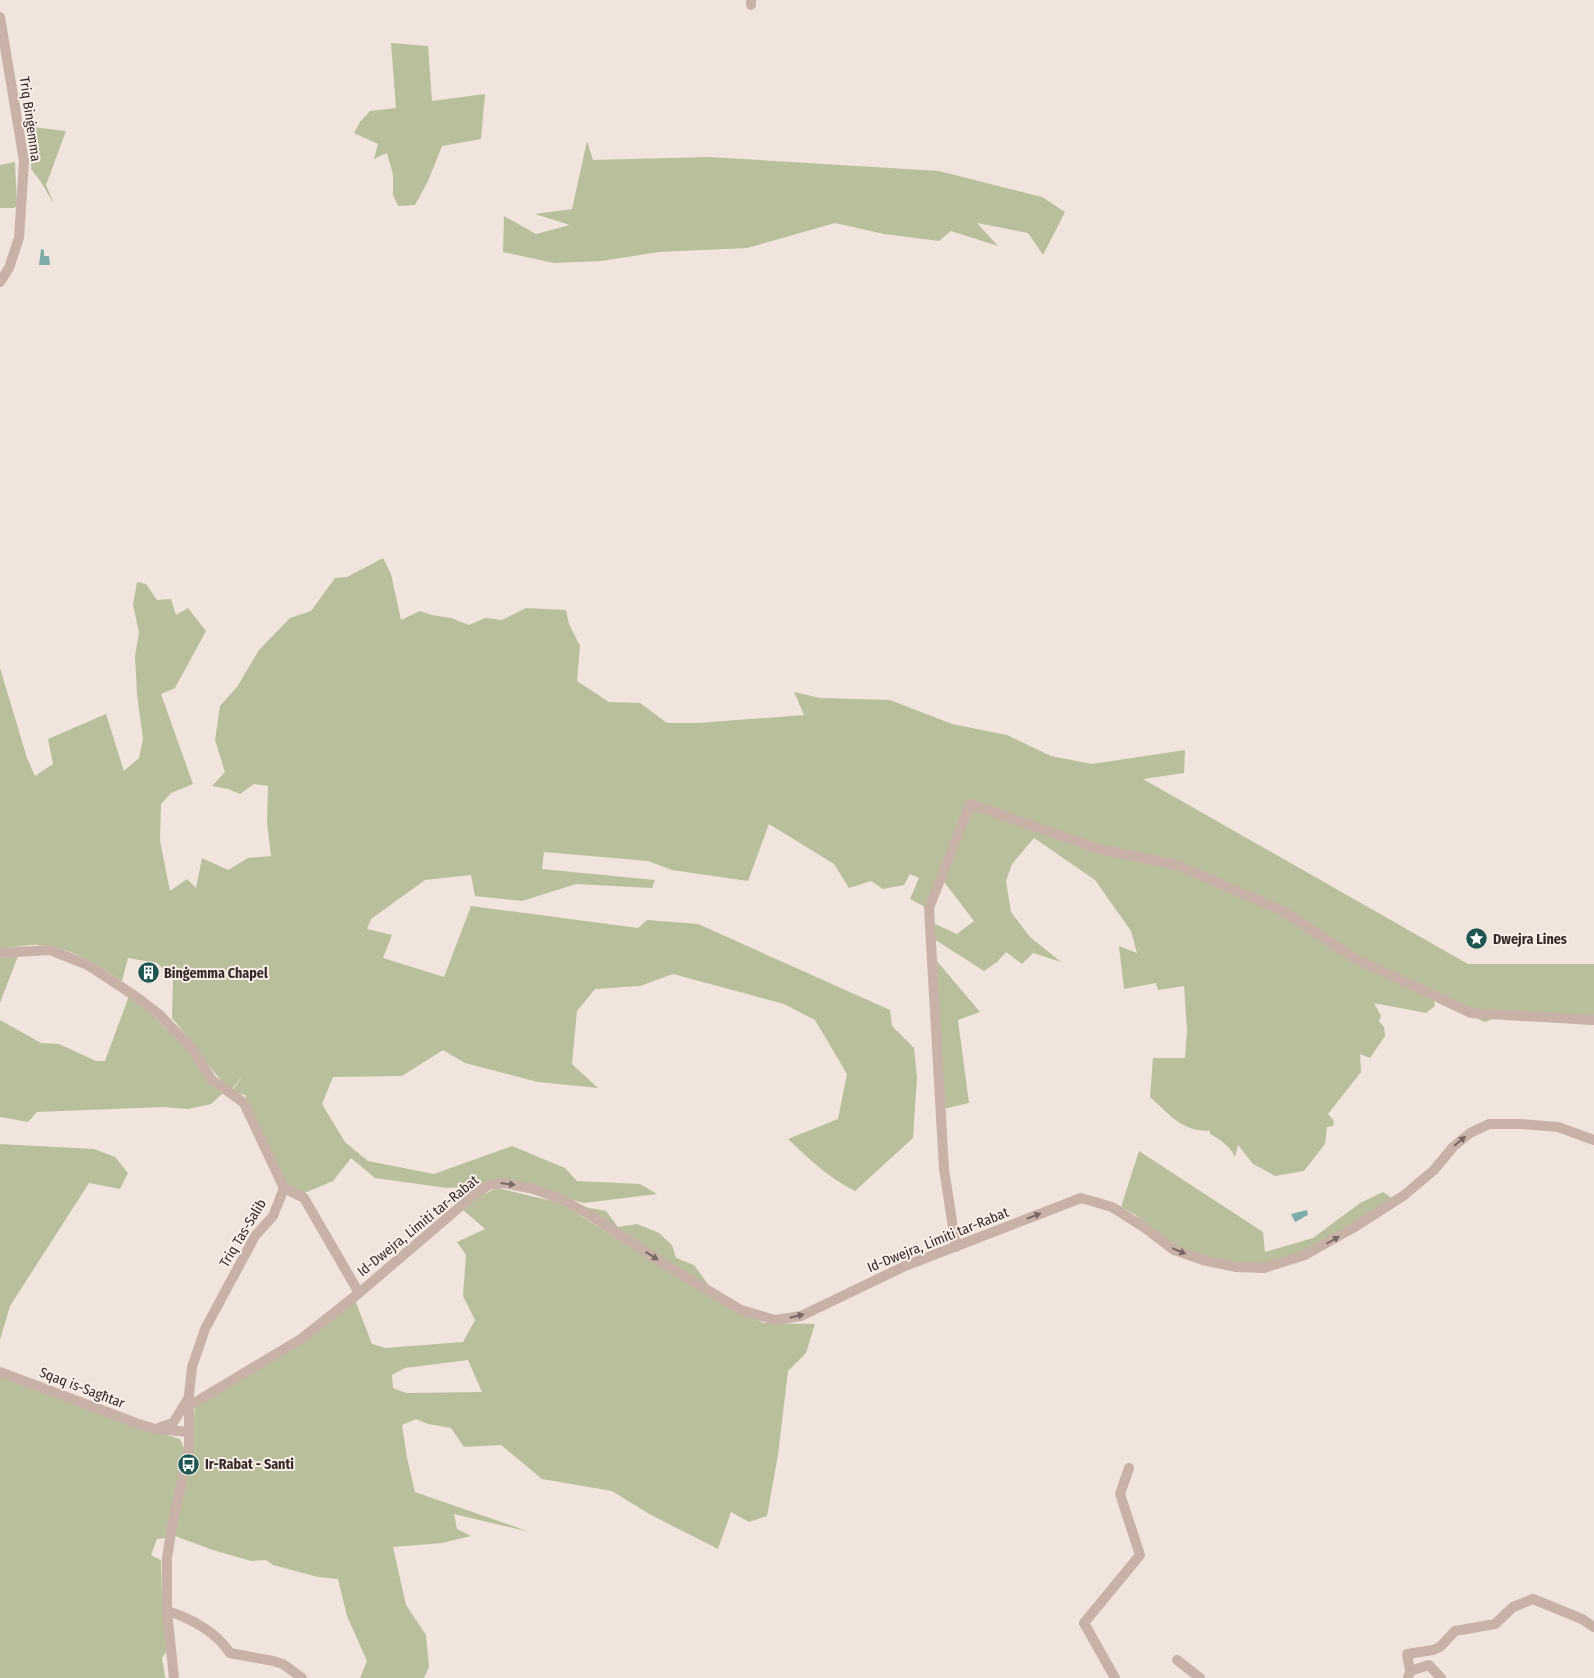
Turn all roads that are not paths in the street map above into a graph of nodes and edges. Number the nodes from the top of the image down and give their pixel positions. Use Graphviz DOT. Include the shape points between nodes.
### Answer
graph roads {
  1 [pos="0,17"];
  2 [pos="0,282"];
  3 [pos="0,953"];
  4 [pos="1594,1020"];
  5 [pos="1594,1140"];
  6 [pos="284,1188"];
  7 [pos="956,1247"];
  8 [pos="359,1293"];
  9 [pos="0,1372"];
  10 [pos="189,1400"];
  11 [pos="155,1429"];
  12 [pos="189,1432"];
  13 [pos="1129,1468"];
  14 [pos="167,1611"];
  15 [pos="1594,1627"];
  16 [pos="1178,1660"];
  17 [pos="1409,1674"];
  18 [pos="174,1678"];
  19 [pos="302,1678"];
  20 [pos="1115,1678"];
  21 [pos="1200,1678"];
  22 [pos="1441,1678"];
  1 -- 2 [label="street, Triq Binġemma" via="24,161 19,238 9,268"];
  3 -- 6 [label="street" via="50,950 88,965 160,1015 193,1050 211,1079 244,1103"];
  4 -- 7 [label="street" via="1471,1013 1354,958 1283,912 1177,865 1099,849 970,804 929,908 944,1169"];
  7 -- 5 [label="street, Id-Dwejra, Limiti tar-Rabat, one-way" via="1081,1198 1112,1207 1174,1250 1236,1267 1264,1268 1305,1255 1353,1228 1403,1196 1434,1170 1453,1147 1470,1133 1489,1124 1558,1127"];
  6 -- 8 [label="street" via="304,1198"];
  6 -- 10 [label="street, Triq Tas-Salib" via="273,1216 255,1236 205,1329 192,1367"];
  8 -- 7 [label="street, Id-Dwejra, Limiti tar-Rabat, one-way" via="475,1194 489,1185 504,1183 534,1189 563,1200 741,1310 775,1320 801,1316 905,1266"];
  8 -- 10 [label="street, Id-Dwejra, Limiti tar-Rabat" via="301,1339"];
  9 -- 11 [label="street, Sqaq is-Sagħtar"];
  10 -- 11 [label="street" via="173,1423"];
  10 -- 12 [label="street, Triq Tas-Salib"];
  11 -- 12 [label="street, Sqaq is-Sagħtar"];
  12 -- 14 [label="street, Triq Tas-Salib" via="189,1450 167,1558"];
  13 -- 20 [label="street" via="1120,1494 1140,1555 1084,1623"];
  14 -- 18 [label="street, Triq Tas-Salib"];
  14 -- 19 [label="street" via="188,1617 223,1642 230,1653 273,1660"];
  15 -- 17 [label="street" via="1533,1598 1513,1607 1495,1624 1455,1631 1433,1650 1407,1654"];
  16 -- 21 [label="street"];
  17 -- 22 [label="street" via="1429,1665"];
}
